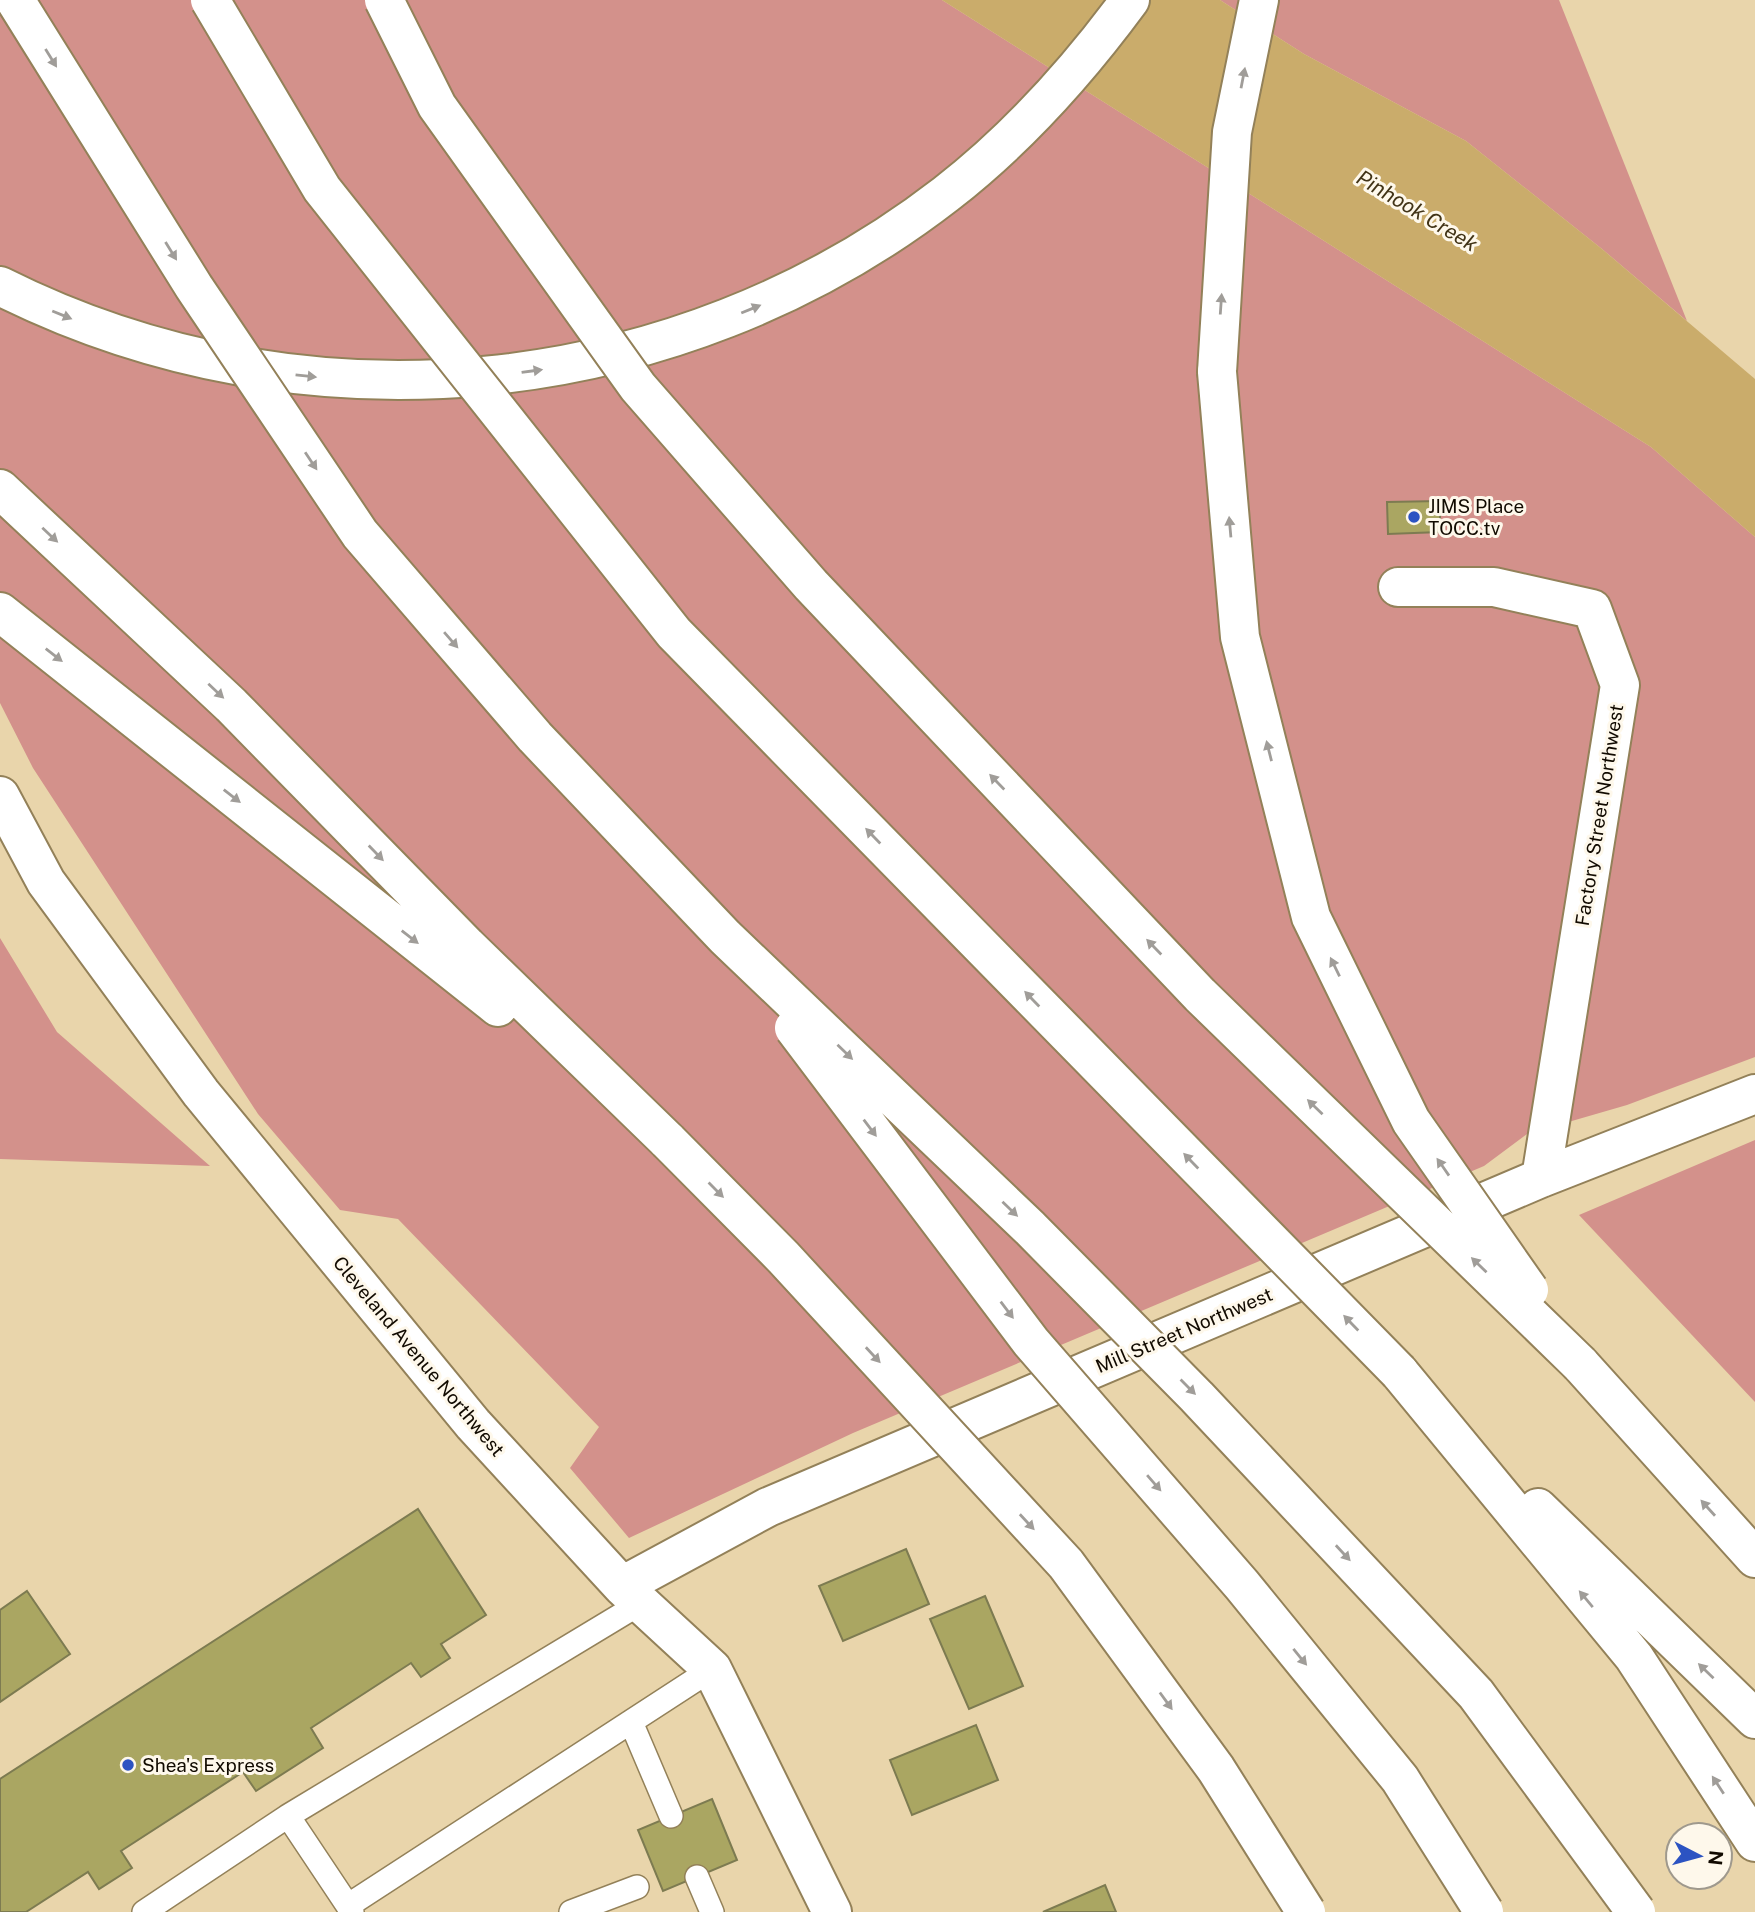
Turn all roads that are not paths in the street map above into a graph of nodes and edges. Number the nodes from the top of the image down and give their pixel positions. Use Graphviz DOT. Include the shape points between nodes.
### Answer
graph roads {
  1 [pos="15,0"];
  2 [pos="211,0"];
  3 [pos="384,0"];
  4 [pos="1130,0"];
  5 [pos="1259,0"];
  6 [pos="0,286"];
  7 [pos="0,489"];
  8 [pos="1398,587"];
  9 [pos="0,612"];
  10 [pos="0,796"];
  11 [pos="725,937"];
  12 [pos="1755,1094"];
  13 [pos="668,1142"];
  14 [pos="1541,1178"];
  15 [pos="1580,1364"];
  16 [pos="1399,1372"];
  17 [pos="1755,1558"];
  18 [pos="632,1595"];
  19 [pos="712,1669"];
  20 [pos="1755,1719"];
  21 [pos="631,1722"];
  22 [pos="288,1816"];
  23 [pos="671,1816"];
  24 [pos="1755,1842"];
  25 [pos="697,1877"];
  26 [pos="637,1887"];
  27 [pos="351,1909"];
  28 [pos="144,1912"];
  29 [pos="571,1912"];
  30 [pos="712,1912"];
  31 [pos="832,1912"];
  32 [pos="1306,1912"];
  33 [pos="1483,1912"];
  34 [pos="1636,1912"];
  1 -- 11 [label="main road, one-way, bridge" via="194,287 360,534 535,737"];
  16 -- 2 [label="main road, one-way, bridge" via="674,633 322,189"];
  15 -- 3 [label="main road, one-way, bridge" via="1200,995 802,575 638,387 438,106"];
  6 -- 4 [label="main road, one-way, bridge" via="57,313 194,358 325,378 409,381 481,377 624,353 760,305 887,236 1001,147 1053,96"];
  15 -- 5 [label="main road, one-way, bridge" via="1411,1121 1311,917 1240,636 1217,372 1232,132"];
  7 -- 13 [label="main road, one-way" via="231,705 467,946"];
  8 -- 14 [label="main road, Factory Street Northwest" via="1494,587 1592,609 1620,685"];
  9 -- 13 [label="main road, one-way"];
  10 -- 18 [label="main road, Cleveland Avenue Northwest" via="46,882 201,1093 473,1424"];
  11 -- 33 [label="main road, one-way, bridge" via="1031,1342 1242,1585 1400,1779"];
  11 -- 34 [label="main road, one-way, bridge" via="1050,1248 1476,1694"];
  12 -- 14 [label="main road, Mill Street Northwest"];
  13 -- 32 [label="main road, one-way, bridge" via="783,1257 1066,1564 1216,1769"];
  14 -- 18 [label="main road, Mill Street Northwest" via="768,1507"];
  17 -- 15 [label="main road, one-way"];
  20 -- 16 [label="main road, one-way"];
  24 -- 16 [label="main road, one-way" via="1634,1657"];
  18 -- 19 [label="main road, Cleveland Avenue Northwest"];
  18 -- 22 [label="lane"];
  19 -- 21 [label="lane"];
  19 -- 31 [label="main road, Cleveland Avenue Northwest"];
  21 -- 23 [label="lane"];
  21 -- 27 [label="lane"];
  22 -- 27 [label="lane"];
  22 -- 28 [label="lane"];
  25 -- 30 [label="lane"];
  26 -- 29 [label="lane"];
}
